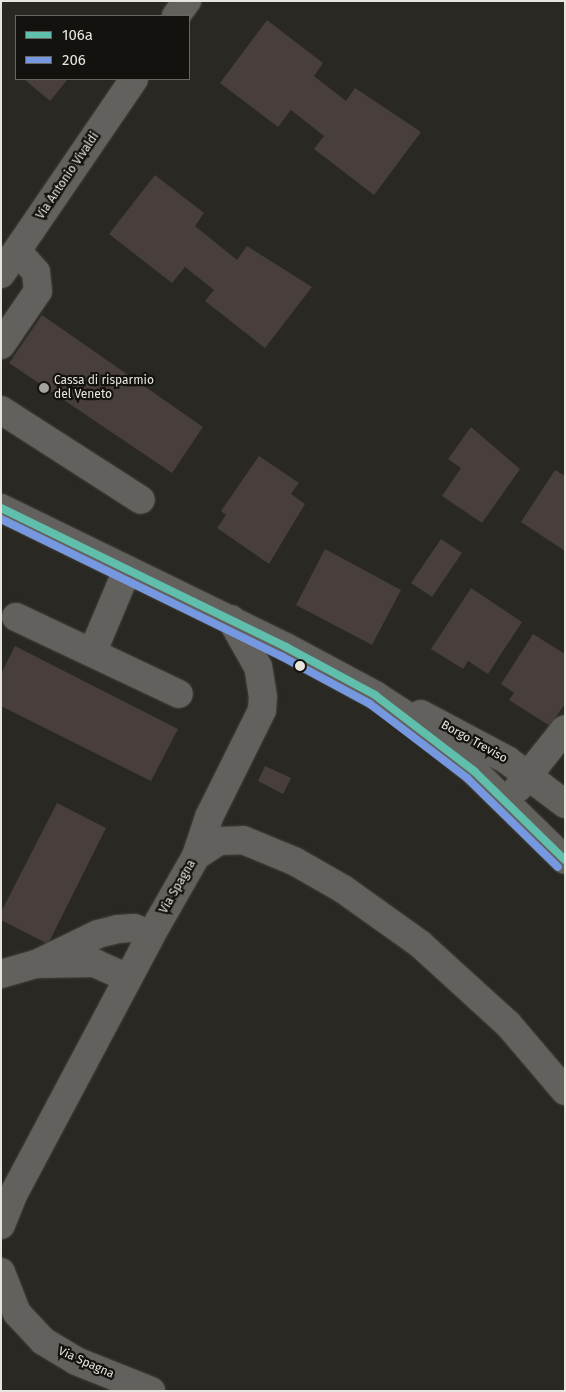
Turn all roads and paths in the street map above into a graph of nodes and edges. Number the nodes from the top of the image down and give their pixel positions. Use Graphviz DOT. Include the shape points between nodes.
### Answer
graph roads {
  1 [pos="187,1"];
  2 [pos="177,15"];
  3 [pos="133,80"];
  4 [pos="17,251"];
  5 [pos="1,274"];
  6 [pos="1,345"];
  7 [pos="1,410"];
  8 [pos="141,500"];
  9 [pos="1,508"];
  10 [pos="127,570"];
  11 [pos="16,617"];
  12 [pos="231,619"];
  13 [pos="93,651"];
  14 [pos="179,694"];
  15 [pos="375,695"];
  16 [pos="565,729"];
  17 [pos="529,775"];
  18 [pos="507,801"];
  19 [pos="565,804"];
  20 [pos="196,856"];
  21 [pos="565,860"];
  22 [pos="151,935"];
  23 [pos="36,964"];
  24 [pos="1,974"];
  25 [pos="128,978"];
  26 [pos="565,1092"];
  27 [pos="1,1225"];
  28 [pos="1,1272"];
  29 [pos="151,1391"];
  1 -- 2 [label="street"];
  3 -- 4 [label="street, Via Antonio Vivaldi"];
  4 -- 5 [label="street, Via Antonio Vivaldi"];
  4 -- 6 [label="street" via="36,272 38,291"];
  7 -- 8 [label="street"];
  9 -- 10 [label="street, Borgo Treviso"];
  10 -- 12 [label="street, Borgo Treviso"];
  10 -- 13 [label="street"];
  11 -- 13 [label="street"];
  12 -- 15 [label="street, Borgo Treviso"];
  12 -- 20 [label="street" via="258,667 262,710 208,817"];
  13 -- 14 [label="street"];
  15 -- 17 [label="street, Borgo Treviso" via="443,724"];
  15 -- 18 [label="street, Borgo Treviso" via="425,731"];
  16 -- 17 [label="street"];
  17 -- 18 [label="street"];
  17 -- 19 [label="street, Borgo Treviso"];
  18 -- 21 [label="street, Borgo Treviso"];
  20 -- 22 [label="street, Via Spagna"];
  20 -- 26 [label="street, Via Spagna" via="219,841 243,840 294,861 342,889 420,944 464,981 508,1024"];
  22 -- 23 [label="street" via="134,928 112,930"];
  22 -- 25 [label="street, Via Spagna"];
  23 -- 24 [label="street"];
  23 -- 25 [label="street" via="95,963"];
  25 -- 27 [label="street, Via Spagna" via="12,1195"];
  28 -- 29 [label="street, Via Spagna" via="14,1308 43,1341 76,1360"];
}
